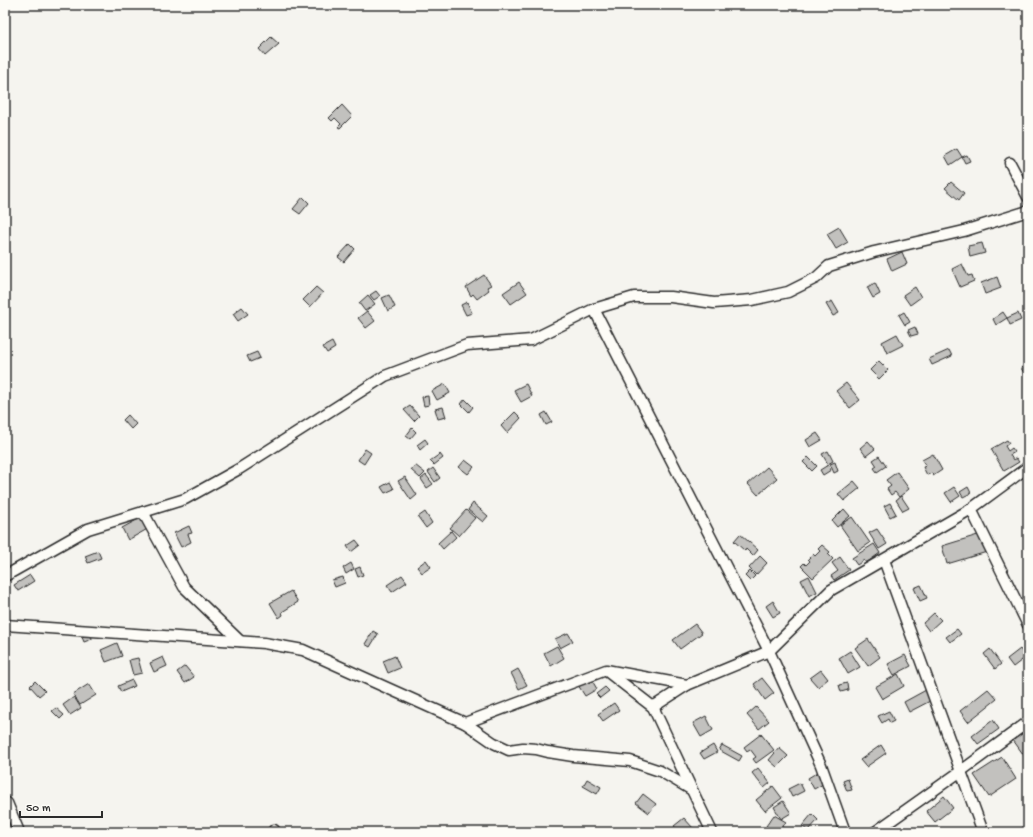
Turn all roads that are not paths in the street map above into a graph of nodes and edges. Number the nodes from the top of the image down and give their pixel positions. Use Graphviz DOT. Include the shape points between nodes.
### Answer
graph roads {
  1 [pos="1010,163"];
  2 [pos="1028,197"];
  3 [pos="1028,211"];
  4 [pos="594,309"];
  5 [pos="1028,467"];
  6 [pos="971,509"];
  7 [pos="143,512"];
  8 [pos="884,560"];
  9 [pos="5,576"];
  10 [pos="5,625"];
  11 [pos="1028,625"];
  12 [pos="240,641"];
  13 [pos="769,651"];
  14 [pos="606,670"];
  15 [pos="687,685"];
  16 [pos="653,707"];
  17 [pos="1028,722"];
  18 [pos="465,723"];
  19 [pos="961,771"];
  20 [pos="692,790"];
  21 [pos="5,802"];
  22 [pos="19,832"];
  23 [pos="712,832"];
  24 [pos="844,832"];
  25 [pos="875,832"];
  26 [pos="983,832"];
  1 -- 2 [label="street"];
  3 -- 4 [label="street" via="964,231 874,252 829,266 816,278 788,292 752,300 714,303 671,297 634,298"];
  4 -- 7 [label="street" via="531,340 467,345 385,376 239,469 185,499"];
  4 -- 13 [label="street"];
  5 -- 6 [label="street"];
  6 -- 8 [label="street"];
  6 -- 11 [label="street"];
  7 -- 9 [label="street" via="88,530"];
  7 -- 12 [label="street" via="184,587"];
  8 -- 13 [label="street" via="831,590"];
  8 -- 19 [label="street"];
  10 -- 12 [label="street"];
  12 -- 18 [label="street" via="303,650"];
  13 -- 15 [label="street"];
  13 -- 24 [label="street" via="821,765"];
  14 -- 15 [label="street"];
  14 -- 16 [label="street"];
  14 -- 18 [label="street"];
  15 -- 16 [label="street"];
  16 -- 20 [label="street"];
  17 -- 19 [label="street"];
  18 -- 20 [label="street" via="509,750 536,749 573,756 630,761 660,771"];
  19 -- 25 [label="street"];
  19 -- 26 [label="street"];
  20 -- 23 [label="street"];
  21 -- 22 [label="street"];
}
